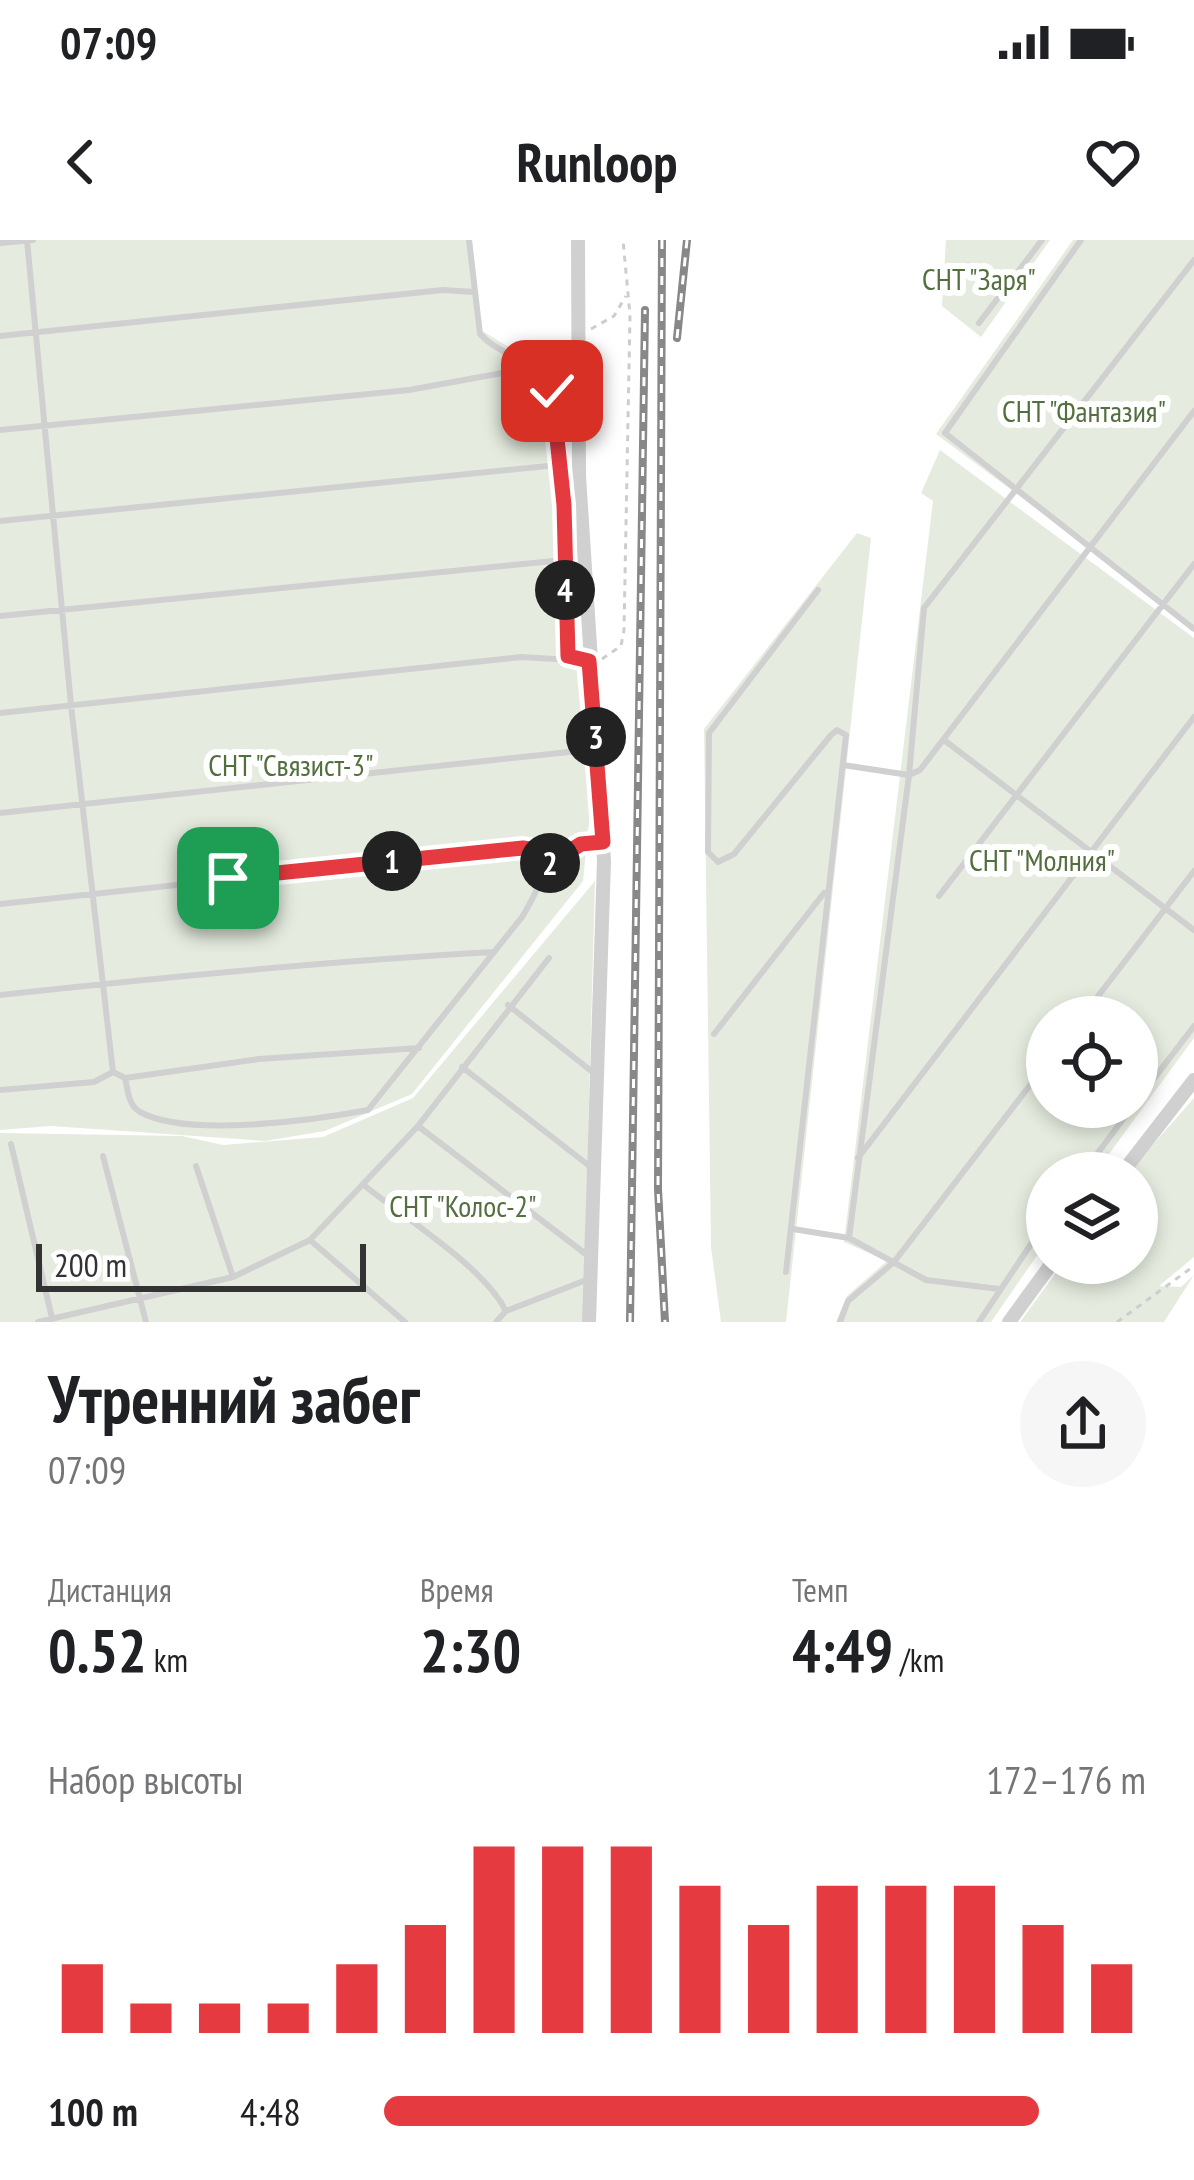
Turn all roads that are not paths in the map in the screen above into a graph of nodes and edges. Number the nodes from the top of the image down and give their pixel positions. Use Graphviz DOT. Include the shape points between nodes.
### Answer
graph roads {
  1 [pos="29,240"];
  2 [pos="469,240"];
  3 [pos="578,240"];
  4 [pos="1042,240"];
  5 [pos="1081,240"];
  6 [pos="0,243"];
  7 [pos="1194,260"];
  8 [pos="474,292"];
  9 [pos="979,323"];
  10 [pos="35,332"];
  11 [pos="0,336"];
  12 [pos="530,368"];
  13 [pos="1194,411"];
  14 [pos="44,426"];
  15 [pos="0,430"];
  16 [pos="558,465"];
  17 [pos="1018,493"];
  18 [pos="55,515"];
  19 [pos="0,521"];
  20 [pos="1091,548"];
  21 [pos="563,560"];
  22 [pos="1194,564"];
  23 [pos="818,590"];
  24 [pos="1163,604"];
  25 [pos="64,609"];
  26 [pos="0,616"];
  27 [pos="1194,629"];
  28 [pos="568,656"];
  29 [pos="589,661"];
  30 [pos="71,705"];
  31 [pos="0,712"];
  32 [pos="1194,717"];
  33 [pos="944,740"];
  34 [pos="578,751"];
  35 [pos="843,765"];
  36 [pos="908,775"];
  37 [pos="1018,796"];
  38 [pos="83,806"];
  39 [pos="0,812"];
  40 [pos="603,842"];
  41 [pos="1091,853"];
  42 [pos="550,863"];
  43 [pos="1194,871"];
  44 [pos="827,891"];
  45 [pos="93,896"];
  46 [pos="939,896"];
  47 [pos="0,904"];
  48 [pos="1165,909"];
  49 [pos="1194,930"];
  50 [pos="494,952"];
  51 [pos="549,958"];
  52 [pos="103,988"];
  53 [pos="0,995"];
  54 [pos="1098,996"];
  55 [pos="508,1006"];
  56 [pos="1194,1026"];
  57 [pos="714,1034"];
  58 [pos="419,1048"];
  59 [pos="462,1067"];
  60 [pos="113,1072"];
  61 [pos="1158,1074"];
  62 [pos="125,1078"];
  63 [pos="600,1079"];
  64 [pos="1194,1080"];
  65 [pos="0,1090"];
  66 [pos="1026,1090"];
  67 [pos="418,1126"];
  68 [pos="1117,1128"];
  69 [pos="11,1144"];
  70 [pos="1099,1152"];
  71 [pos="1138,1152"];
  72 [pos="103,1156"];
  73 [pos="856,1160"];
  74 [pos="196,1166"];
  75 [pos="596,1171"];
  76 [pos="365,1186"];
  77 [pos="793,1229"];
  78 [pos="848,1238"];
  79 [pos="310,1240"];
  80 [pos="1026,1250"];
  81 [pos="592,1258"];
  82 [pos="894,1262"];
  83 [pos="786,1272"];
  84 [pos="233,1276"];
  85 [pos="592,1278"];
  86 [pos="1037,1284"];
  87 [pos="999,1289"];
  88 [pos="140,1298"];
  89 [pos="506,1311"];
  90 [pos="53,1320"];
  91 [pos="38,1322"];
  92 [pos="146,1322"];
  93 [pos="405,1322"];
  94 [pos="496,1322"];
  95 [pos="590,1322"];
  96 [pos="840,1322"];
  97 [pos="979,1322"];
  98 [pos="1009,1322"];
  1 -- 6 [label="lane"];
  1 -- 10 [label="lane"];
  2 -- 8 [label="lane"];
  3 -- 29 [label="street" via="574,340"];
  4 -- 9 [label="lane"];
  5 -- 17 [label="lane" via="946,427 948,440"];
  7 -- 17 [label="lane"];
  8 -- 10 [label="lane"];
  8 -- 12 [label="lane" via="480,334"];
  10 -- 11 [label="lane"];
  10 -- 14 [label="lane"];
  12 -- 14 [label="lane" via="409,390"];
  12 -- 16 [label="lane" via="552,391"];
  13 -- 20 [label="lane"];
  14 -- 15 [label="lane"];
  14 -- 18 [label="lane"];
  16 -- 18 [label="lane"];
  16 -- 21 [label="lane"];
  17 -- 20 [label="lane"];
  17 -- 36 [label="lane" via="924,608"];
  18 -- 19 [label="lane"];
  18 -- 25 [label="lane"];
  20 -- 24 [label="lane"];
  20 -- 33 [label="lane"];
  21 -- 25 [label="lane"];
  21 -- 28 [label="lane"];
  22 -- 24 [label="lane"];
  23 -- 35 [label="lane" via="709,733 711,859 734,854 837,730 846,735"];
  24 -- 27 [label="lane"];
  24 -- 37 [label="lane"];
  25 -- 26 [label="lane"];
  25 -- 30 [label="lane"];
  28 -- 29 [label="lane"];
  28 -- 30 [label="lane"];
  29 -- 40 [label="street"];
  30 -- 31 [label="lane"];
  30 -- 38 [label="lane"];
  32 -- 41 [label="lane"];
  33 -- 36 [label="lane"];
  33 -- 37 [label="lane"];
  34 -- 38 [label="lane"];
  35 -- 36 [label="lane"];
  35 -- 44 [label="lane"];
  36 -- 73 [label="lane"];
  37 -- 41 [label="lane"];
  37 -- 46 [label="lane"];
  38 -- 39 [label="lane"];
  38 -- 45 [label="lane"];
  40 -- 42 [label="lane" via="581,844"];
  40 -- 63 [label="street"];
  41 -- 48 [label="lane"];
  41 -- 73 [label="lane"];
  42 -- 45 [label="lane" via="523,848"];
  42 -- 50 [label="lane"];
  43 -- 48 [label="lane"];
  44 -- 57 [label="lane"];
  44 -- 77 [label="lane"];
  45 -- 47 [label="lane"];
  45 -- 52 [label="lane"];
  48 -- 49 [label="lane"];
  48 -- 54 [label="lane"];
  50 -- 52 [label="lane" via="244,967"];
  50 -- 58 [label="lane"];
  51 -- 55 [label="lane"];
  52 -- 53 [label="lane"];
  52 -- 60 [label="lane"];
  55 -- 59 [label="lane"];
  55 -- 63 [label="lane"];
  56 -- 61 [label="lane"];
  58 -- 62 [label="lane"];
  58 -- 62 [label="lane" via="368,1110 290,1121 209,1125 142,1113"];
  59 -- 67 [label="lane"];
  59 -- 75 [label="lane"];
  60 -- 62 [label="lane"];
  60 -- 65 [label="lane" via="94,1082"];
  63 -- 75 [label="street"];
  64 -- 71 [label="street"];
  66 -- 82 [label="lane"];
  67 -- 76 [label="lane"];
  67 -- 81 [label="lane"];
  68 -- 70 [label="lane"];
  69 -- 90 [label="lane"];
  72 -- 88 [label="lane"];
  73 -- 78 [label="lane"];
  74 -- 84 [label="lane"];
  75 -- 81 [label="street"];
  76 -- 79 [label="lane"];
  76 -- 89 [label="lane" via="472,1272"];
  77 -- 78 [label="lane"];
  77 -- 83 [label="lane"];
  78 -- 82 [label="lane"];
  79 -- 84 [label="lane"];
  79 -- 93 [label="lane"];
  80 -- 87 [label="lane"];
  81 -- 85 [label="street"];
  82 -- 87 [label="lane" via="926,1280"];
  82 -- 96 [label="lane" via="848,1301"];
  84 -- 88 [label="lane"];
  85 -- 89 [label="lane"];
  85 -- 95 [label="street"];
  86 -- 98 [label="street"];
  87 -- 97 [label="lane"];
  88 -- 90 [label="lane"];
  88 -- 92 [label="lane"];
  89 -- 94 [label="lane"];
  90 -- 91 [label="lane"];
}
